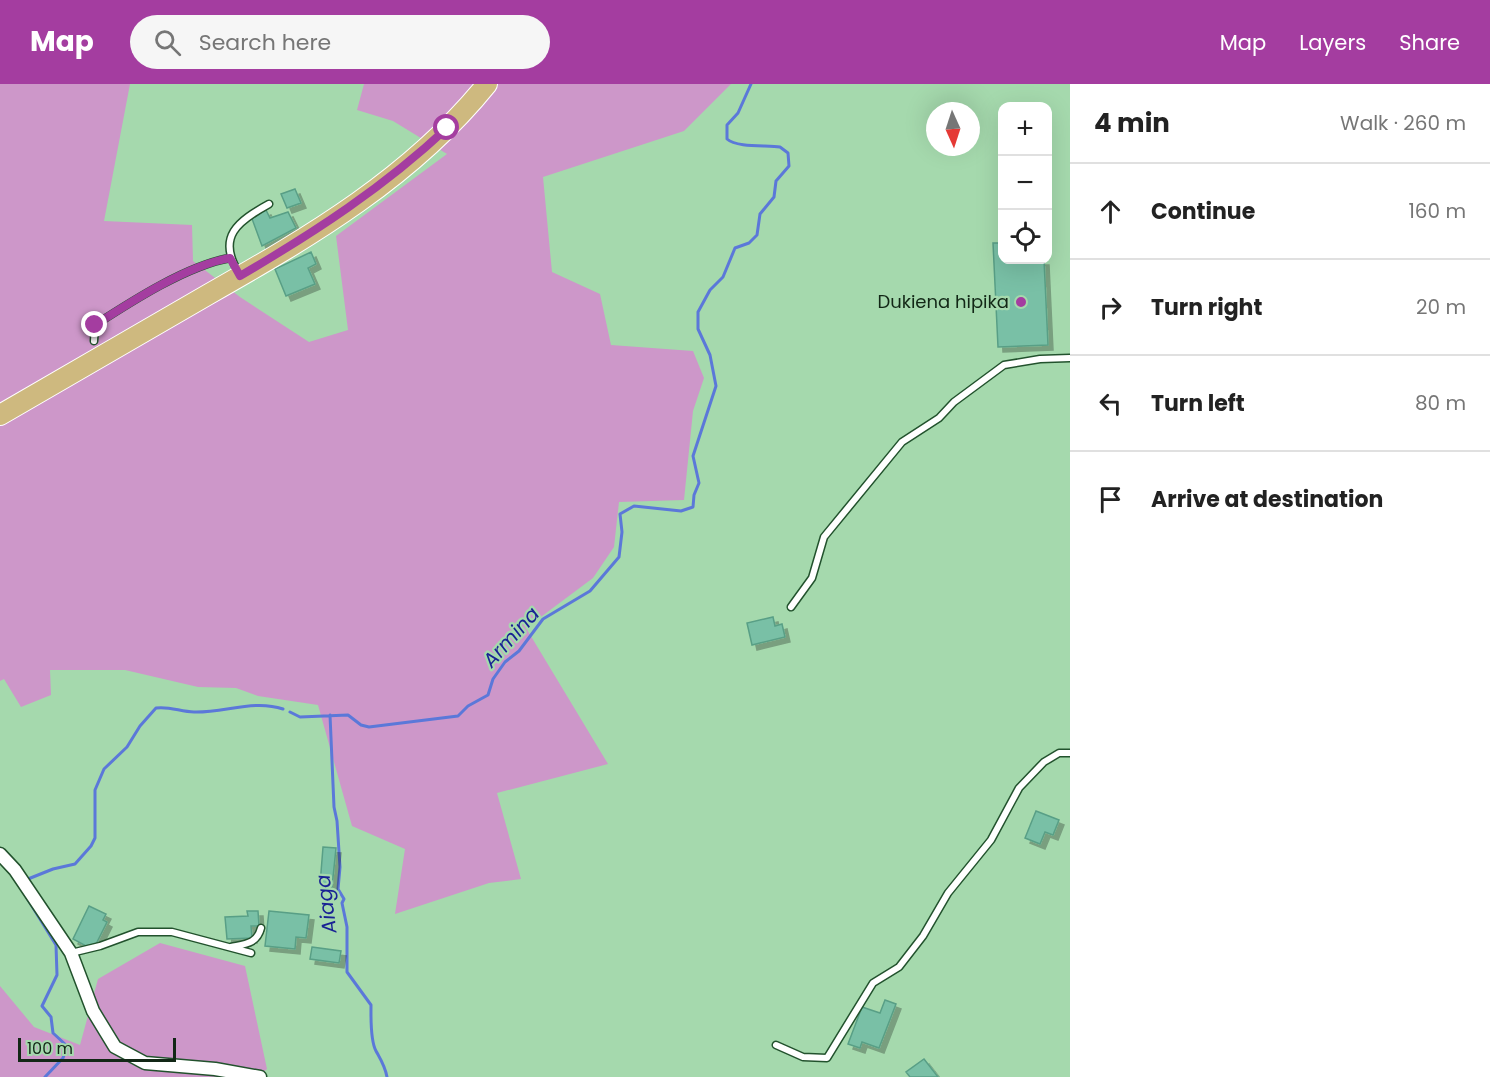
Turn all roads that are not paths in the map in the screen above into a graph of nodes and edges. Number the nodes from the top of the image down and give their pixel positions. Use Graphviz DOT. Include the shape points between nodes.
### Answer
graph roads {
  1 [pos="487,84"];
  2 [pos="269,204"];
  3 [pos="230,258"];
  4 [pos="240,276"];
  5 [pos="94,341"];
  6 [pos="1070,358"];
  7 [pos="0,415"];
  8 [pos="791,607"];
  9 [pos="1070,753"];
  10 [pos="0,854"];
  11 [pos="261,928"];
  12 [pos="231,947"];
  13 [pos="71,953"];
  14 [pos="251,953"];
  15 [pos="776,1045"];
  16 [pos="260,1077"];
  1 -- 4 [label="main road" via="447,128 370,195"];
  2 -- 3 [label="lane" via="246,217 236,228 228,246"];
  3 -- 4 [label="lane"];
  3 -- 5 [label="lane" via="212,261 178,276 107,317 95,325"];
  4 -- 7 [label="main road"];
  6 -- 8 [label="lane" via="1004,365 939,418 902,442 824,537 812,578"];
  9 -- 15 [label="lane" via="1059,753 1044,762 1019,788 978,859 948,892 923,936 899,967 873,983 827,1058 803,1057"];
  10 -- 13 [label="street"];
  11 -- 12 [label="lane" via="251,943"];
  12 -- 13 [label="lane" via="172,932 138,932"];
  12 -- 14 [label="lane"];
  13 -- 16 [label="street" via="93,1011 115,1047 145,1063"];
}
